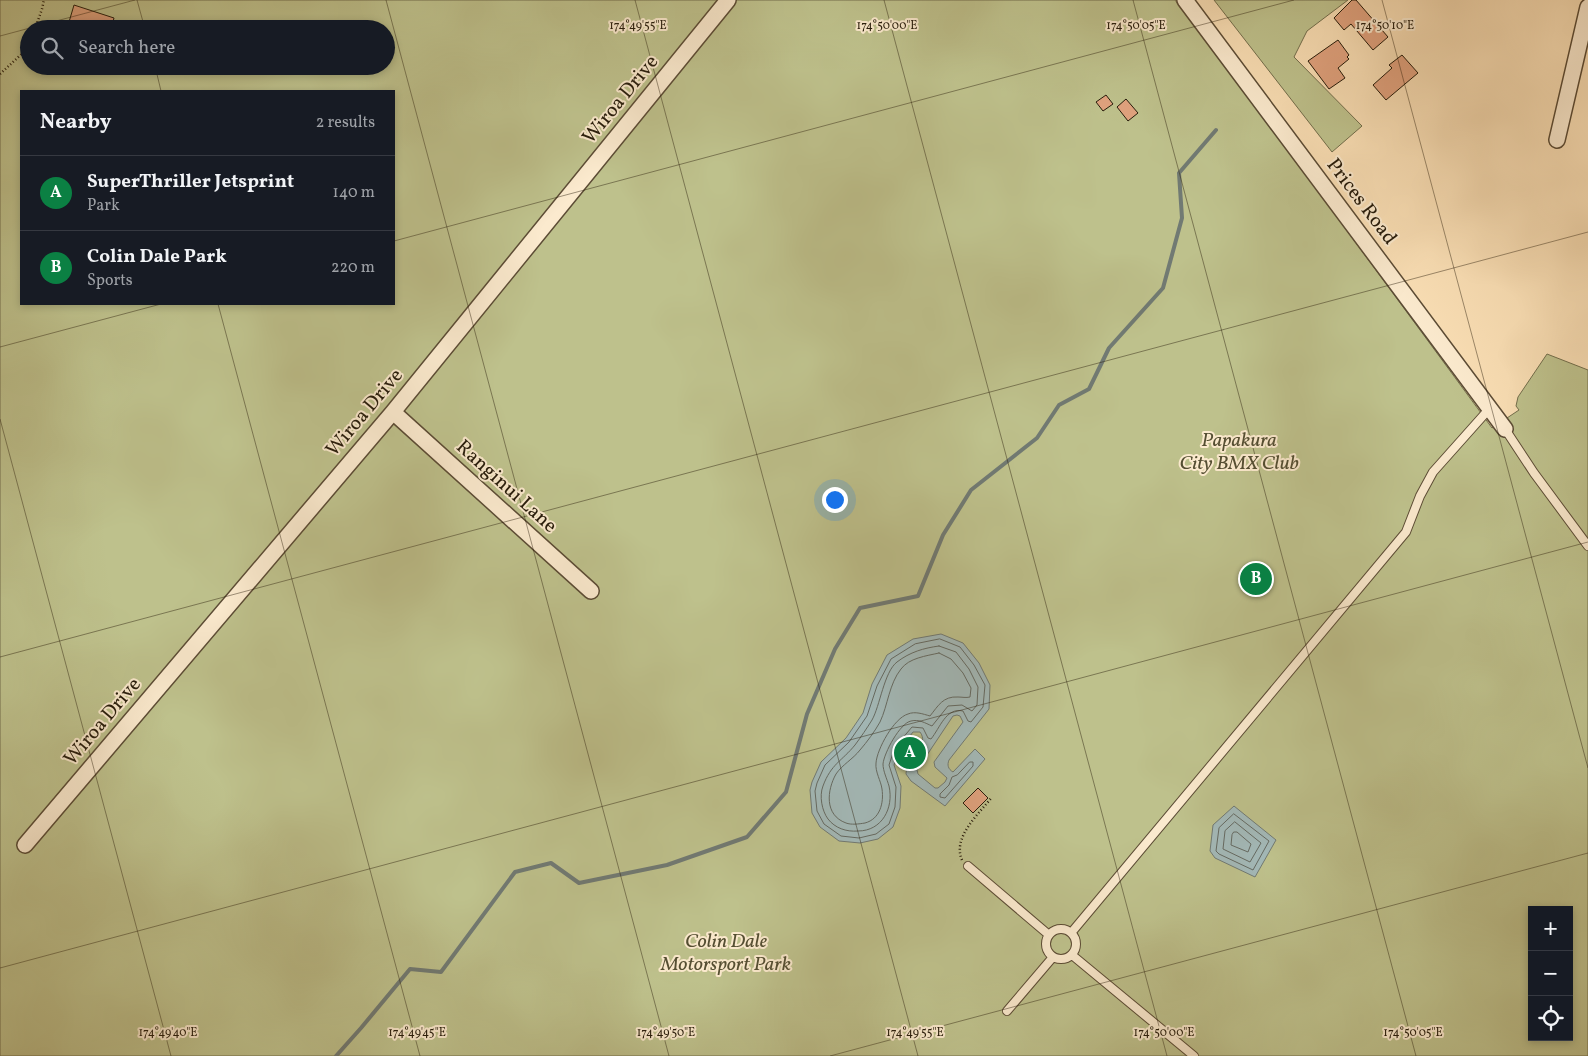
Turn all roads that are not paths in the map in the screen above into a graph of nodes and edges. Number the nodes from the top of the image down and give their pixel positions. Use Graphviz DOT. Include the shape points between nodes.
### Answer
graph roads {
  1 [pos="728,0"];
  2 [pos="1184,0"];
  3 [pos="1588,7"];
  4 [pos="1557,140"];
  5 [pos="1490,408"];
  6 [pos="394,412"];
  7 [pos="1505,429"];
  8 [pos="1588,546"];
  9 [pos="591,591"];
  10 [pos="25,845"];
  11 [pos="968,866"];
  12 [pos="1071,933"];
  13 [pos="1049,935"];
  14 [pos="1072,955"];
  15 [pos="1053,957"];
  16 [pos="1007,1011"];
  17 [pos="1194,1056"];
  1 -- 6 [label="street, Wiroa Drive"];
  2 -- 5 [label="street, Prices Road"];
  3 -- 4 [label="street"];
  5 -- 7 [label="street, Prices Road"];
  5 -- 12 [label="lane" via="1433,472 1406,532"];
  6 -- 9 [label="street, Ranginui Lane"];
  6 -- 10 [label="street, Wiroa Drive"];
  7 -- 8 [label="lane"];
  11 -- 13 [label="lane"];
  12 -- 13 [label="lane" via="1058,930"];
  12 -- 14 [label="lane" via="1076,941"];
  13 -- 15 [label="lane" via="1046,944"];
  14 -- 15 [label="lane" via="1063,959"];
  14 -- 17 [label="lane"];
  15 -- 16 [label="lane"];
}
